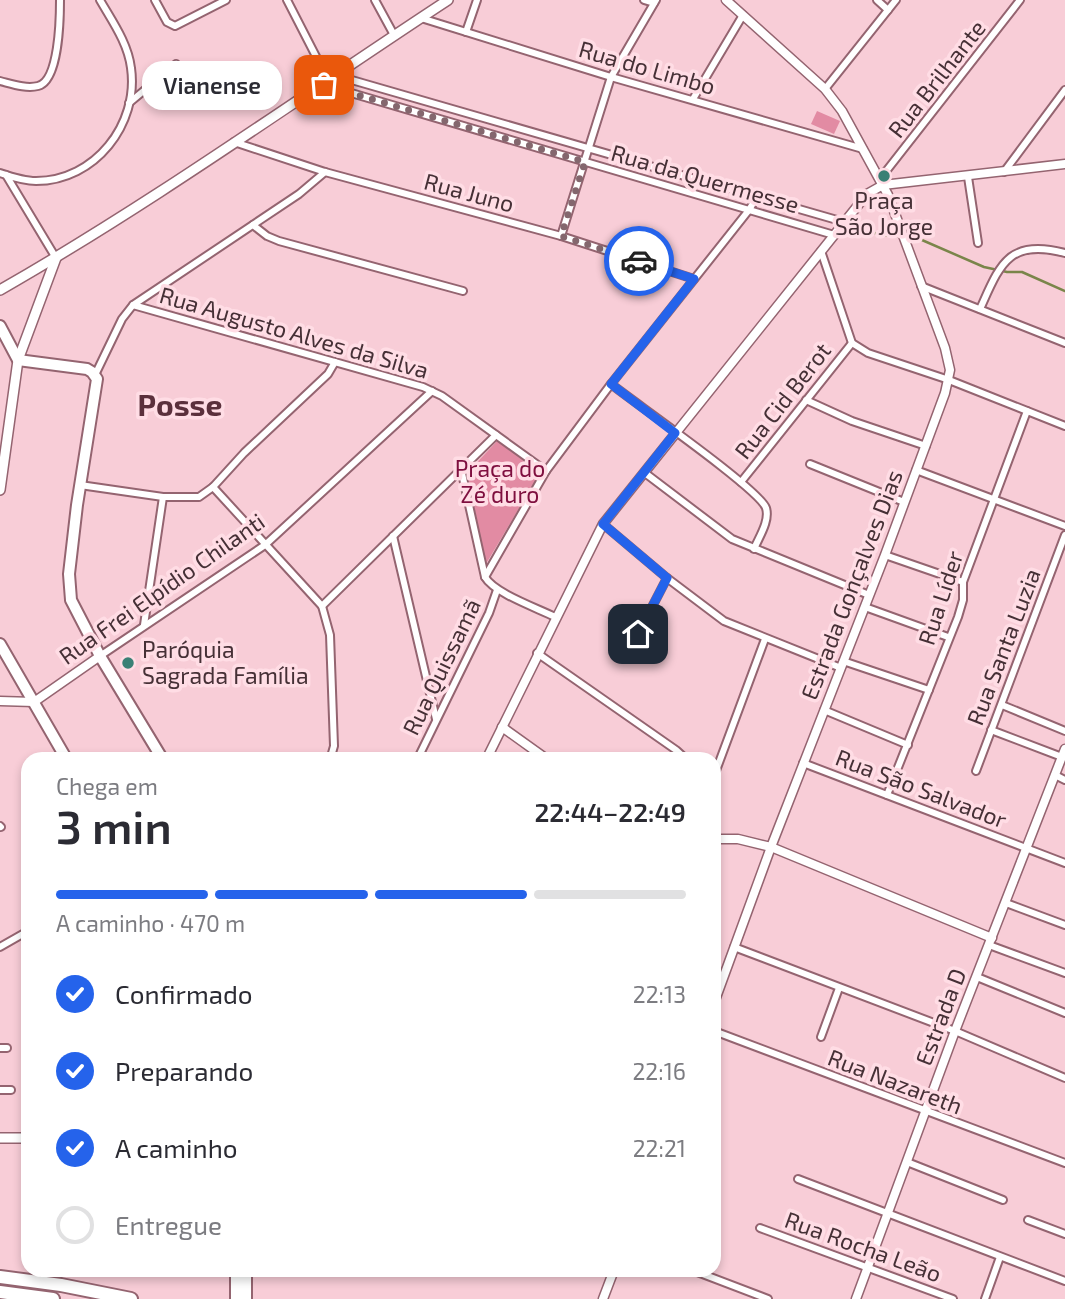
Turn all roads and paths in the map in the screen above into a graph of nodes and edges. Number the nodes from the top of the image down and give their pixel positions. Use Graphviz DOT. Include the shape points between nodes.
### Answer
graph roads {
  1 [pos="60,0"];
  2 [pos="100,0"];
  3 [pos="155,0"];
  4 [pos="226,0"];
  5 [pos="287,0"];
  6 [pos="375,0"];
  7 [pos="448,0"];
  8 [pos="477,0"];
  9 [pos="644,0"];
  10 [pos="726,0"];
  11 [pos="877,0"];
  12 [pos="896,0"];
  13 [pos="1020,0"];
  14 [pos="217,2"];
  15 [pos="655,2"];
  16 [pos="888,10"];
  17 [pos="743,15"];
  18 [pos="422,18"];
  19 [pos="466,32"];
  20 [pos="394,36"];
  21 [pos="176,64"];
  22 [pos="324,72"];
  23 [pos="337,76"];
  24 [pos="611,77"];
  25 [pos="0,81"];
  26 [pos="324,85"];
  27 [pos="825,89"];
  28 [pos="1065,90"];
  29 [pos="693,99"];
  30 [pos="129,103"];
  31 [pos="234,142"];
  32 [pos="863,149"];
  33 [pos="588,150"];
  34 [pos="585,162"];
  35 [pos="1065,164"];
  36 [pos="325,172"];
  37 [pos="1004,172"];
  38 [pos="3,174"];
  39 [pos="968,177"];
  40 [pos="882,182"];
  41 [pos="756,198"];
  42 [pos="749,210"];
  43 [pos="844,222"];
  44 [pos="253,225"];
  45 [pos="834,235"];
  46 [pos="561,236"];
  47 [pos="978,243"];
  48 [pos="821,251"];
  49 [pos="1065,253"];
  50 [pos="56,258"];
  51 [pos="694,279"];
  52 [pos="921,286"];
  53 [pos="0,290"];
  54 [pos="463,291"];
  55 [pos="133,305"];
  56 [pos="980,309"];
  57 [pos="0,326"];
  58 [pos="852,343"];
  59 [pos="1065,343"];
  60 [pos="18,359"];
  61 [pos="335,362"];
  62 [pos="95,375"];
  63 [pos="949,380"];
  64 [pos="611,384"];
  65 [pos="432,391"];
  66 [pos="806,400"];
  67 [pos="1027,411"];
  68 [pos="1065,426"];
  69 [pos="675,433"];
  70 [pos="496,435"];
  71 [pos="926,446"];
  72 [pos="810,464"];
  73 [pos="461,469"];
  74 [pos="916,470"];
  75 [pos="546,471"];
  76 [pos="645,473"];
  77 [pos="741,482"];
  78 [pos="80,485"];
  79 [pos="0,487"];
  80 [pos="213,487"];
  81 [pos="163,497"];
  82 [pos="994,499"];
  83 [pos="904,502"];
  84 [pos="603,524"];
  85 [pos="1065,526"];
  86 [pos="1065,535"];
  87 [pos="393,537"];
  88 [pos="265,545"];
  89 [pos="754,549"];
  90 [pos="885,555"];
  91 [pos="485,577"];
  92 [pos="667,578"];
  93 [pos="963,582"];
  94 [pos="497,590"];
  95 [pos="869,595"];
  96 [pos="322,606"];
  97 [pos="865,607"];
  98 [pos="555,617"];
  99 [pos="144,625"];
  100 [pos="638,634"];
  101 [pos="948,637"];
  102 [pos="765,639"];
  103 [pos="0,644"];
  104 [pos="537,653"];
  105 [pos="100,656"];
  106 [pos="842,664"];
  107 [pos="929,691"];
  108 [pos="0,701"];
  109 [pos="34,702"];
  110 [pos="1002,705"];
  111 [pos="824,710"];
  112 [pos="436,719"];
  113 [pos="502,727"];
  114 [pos="991,730"];
  115 [pos="1065,731"];
  116 [pos="908,745"];
  117 [pos="62,752"];
  118 [pos="158,752"];
  119 [pos="332,752"];
  120 [pos="421,752"];
  121 [pos="490,752"];
  122 [pos="537,752"];
  123 [pos="679,752"];
  124 [pos="1064,753"];
  125 [pos="721,757"];
  126 [pos="803,762"];
  127 [pos="976,771"];
  128 [pos="1055,775"];
  129 [pos="1065,780"];
  130 [pos="887,795"];
  131 [pos="721,839"];
  132 [pos="771,847"];
  133 [pos="1026,848"];
  134 [pos="1065,863"];
  135 [pos="1006,903"];
  136 [pos="1065,925"];
  137 [pos="21,935"];
  138 [pos="990,942"];
  139 [pos="0,947"];
  140 [pos="734,947"];
  141 [pos="1065,973"];
  142 [pos="977,977"];
  143 [pos="721,983"];
  144 [pos="839,988"];
  145 [pos="1065,1013"];
  146 [pos="955,1031"];
  147 [pos="721,1034"];
  148 [pos="821,1037"];
  149 [pos="1065,1078"];
  150 [pos="0,1090"];
  151 [pos="11,1090"];
  152 [pos="926,1112"];
  153 [pos="0,1138"];
  154 [pos="21,1138"];
  155 [pos="907,1162"];
  156 [pos="1065,1163"];
  157 [pos="798,1179"];
  158 [pos="1003,1200"];
  159 [pos="889,1213"];
  160 [pos="1028,1220"];
  161 [pos="760,1228"];
  162 [pos="1065,1234"];
  163 [pos="1000,1258"];
  164 [pos="869,1267"];
  165 [pos="0,1277"];
  166 [pos="236,1277"];
  167 [pos="246,1277"];
  168 [pos="611,1277"];
  169 [pos="710,1277"];
  170 [pos="1065,1281"];
  171 [pos="0,1294"];
  172 [pos="53,1299"];
  173 [pos="131,1299"];
  174 [pos="236,1299"];
  175 [pos="246,1299"];
  176 [pos="603,1299"];
  177 [pos="768,1299"];
  178 [pos="856,1299"];
  179 [pos="953,1299"];
  180 [pos="985,1299"];
  1 -- 25 [label="street" via="54,66 45,83 24,87"];
  2 -- 30 [label="street" via="129,58"];
  3 -- 14 [label="street" via="174,26"];
  4 -- 14 [label="street"];
  5 -- 22 [label="street"];
  6 -- 20 [label="street"];
  7 -- 18 [label="main road"];
  8 -- 19 [label="street"];
  9 -- 15 [label="street"];
  10 -- 17 [label="street, Estrada Gonçalves Dias"];
  11 -- 16 [label="street"];
  12 -- 16 [label="street"];
  13 -- 40 [label="street, Rua Brilhante"];
  15 -- 24 [label="street"];
  16 -- 27 [label="street"];
  17 -- 27 [label="street, Estrada Gonçalves Dias"];
  17 -- 29 [label="street"];
  18 -- 19 [label="street, Rua do Limbo"];
  18 -- 20 [label="main road"];
  19 -- 24 [label="street, Rua do Limbo"];
  20 -- 23 [label="main road"];
  21 -- 30 [label="street"];
  22 -- 23 [label="street, Rua da Quermesse"];
  22 -- 26 [label="street"];
  23 -- 26 [label="main road"];
  23 -- 33 [label="street, Rua da Quermesse"];
  24 -- 29 [label="street, Rua do Limbo"];
  24 -- 33 [label="street"];
  26 -- 31 [label="main road"];
  26 -- 34 [label="street, Rua da Quermesse"];
  27 -- 32 [label="street, Estrada Gonçalves Dias"];
  28 -- 37 [label="street"];
  29 -- 32 [label="street, Rua do Limbo"];
  30 -- 38 [label="street" via="112,144 76,170 43,181"];
  31 -- 36 [label="street, Rua Juno"];
  31 -- 50 [label="main road"];
  32 -- 40 [label="street, Estrada Gonçalves Dias"];
  33 -- 34 [label="street"];
  33 -- 41 [label="street, Rua da Quermesse"];
  34 -- 42 [label="street, Rua da Quermesse"];
  34 -- 46 [label="street"];
  35 -- 37 [label="street"];
  36 -- 44 [label="street"];
  36 -- 46 [label="street, Rua Juno"];
  37 -- 39 [label="street"];
  38 -- 50 [label="street"];
  39 -- 40 [label="street"];
  39 -- 47 [label="street"];
  40 -- 43 [label="street"];
  40 -- 52 [label="street, Estrada Gonçalves Dias"];
  41 -- 42 [label="street"];
  41 -- 43 [label="street, Rua da Quermesse"];
  42 -- 45 [label="street, Rua da Quermesse"];
  42 -- 51 [label="street"];
  43 -- 45 [label="street"];
  44 -- 54 [label="street" via="279,240"];
  44 -- 55 [label="street"];
  45 -- 48 [label="street"];
  46 -- 51 [label="street, Rua Juno"];
  48 -- 58 [label="street"];
  48 -- 69 [label="street"];
  49 -- 56 [label="street" via="1008,257"];
  50 -- 53 [label="main road"];
  50 -- 60 [label="main road"];
  51 -- 64 [label="street"];
  52 -- 56 [label="street"];
  52 -- 63 [label="street, Estrada Gonçalves Dias" via="949,360"];
  55 -- 61 [label="street, Rua Augusto Alves da Silva"];
  55 -- 62 [label="street"];
  56 -- 59 [label="street"];
  57 -- 60 [label="main road"];
  58 -- 63 [label="street" via="896,364"];
  58 -- 66 [label="street, Rua Cid Berot"];
  60 -- 62 [label="main road" via="81,368"];
  60 -- 79 [label="main road"];
  61 -- 65 [label="street, Rua Augusto Alves da Silva"];
  61 -- 80 [label="street"];
  62 -- 78 [label="main road" via="98,387"];
  63 -- 67 [label="street"];
  63 -- 71 [label="street, Estrada Gonçalves Dias"];
  64 -- 69 [label="street"];
  64 -- 75 [label="street"];
  65 -- 70 [label="street, Rua Augusto Alves da Silva"];
  65 -- 88 [label="street, Rua Frei Elpídio Chilanti"];
  66 -- 71 [label="street"];
  66 -- 77 [label="street, Rua Cid Berot"];
  67 -- 68 [label="street"];
  67 -- 82 [label="street, Rua Líder"];
  69 -- 76 [label="street"];
  69 -- 77 [label="street"];
  70 -- 73 [label="street"];
  70 -- 75 [label="street, Rua Augusto Alves da Silva"];
  71 -- 74 [label="street, Estrada Gonçalves Dias"];
  72 -- 83 [label="street"];
  73 -- 87 [label="street"];
  73 -- 91 [label="street"];
  74 -- 82 [label="street"];
  74 -- 83 [label="street, Estrada Gonçalves Dias"];
  75 -- 91 [label="street"];
  76 -- 84 [label="street"];
  76 -- 89 [label="street" via="707,522"];
  77 -- 89 [label="street" via="766,509"];
  78 -- 81 [label="street"];
  78 -- 105 [label="main road" via="69,586 72,606"];
  80 -- 81 [label="street" via="196,498"];
  80 -- 88 [label="street"];
  81 -- 99 [label="street"];
  82 -- 85 [label="street"];
  82 -- 93 [label="street, Rua Líder"];
  83 -- 90 [label="street, Estrada Gonçalves Dias"];
  84 -- 92 [label="street"];
  84 -- 98 [label="street"];
  86 -- 110 [label="street, Rua Santa Luzia"];
  87 -- 96 [label="street"];
  87 -- 112 [label="street"];
  88 -- 96 [label="street"];
  88 -- 99 [label="street, Rua Frei Elpídio Chilanti"];
  89 -- 95 [label="street"];
  90 -- 93 [label="street"];
  90 -- 95 [label="street, Estrada Gonçalves Dias"];
  91 -- 94 [label="street"];
  92 -- 100 [label="street"];
  92 -- 102 [label="street" via="724,621"];
  93 -- 101 [label="street, Rua Líder" via="963,600"];
  94 -- 98 [label="street"];
  94 -- 112 [label="street, Rua Quissamã"];
  95 -- 97 [label="street, Estrada Gonçalves Dias"];
  96 -- 119 [label="street" via="330,635"];
  97 -- 101 [label="street"];
  97 -- 106 [label="street, Estrada Gonçalves Dias"];
  98 -- 104 [label="street"];
  99 -- 105 [label="street, Rua Frei Elpídio Chilanti"];
  101 -- 107 [label="street, Rua Líder"];
  102 -- 106 [label="street"];
  102 -- 125 [label="street"];
  103 -- 109 [label="main road"];
  104 -- 113 [label="street"];
  104 -- 123 [label="street"];
  105 -- 109 [label="street, Rua Frei Elpídio Chilanti"];
  105 -- 118 [label="main road"];
  106 -- 107 [label="street"];
  106 -- 111 [label="street, Estrada Gonçalves Dias"];
  107 -- 116 [label="street, Rua Líder"];
  108 -- 109 [label="street"];
  109 -- 117 [label="main road"];
  110 -- 114 [label="street, Rua Santa Luzia"];
  110 -- 115 [label="street"];
  111 -- 116 [label="street"];
  111 -- 126 [label="street, Estrada Gonçalves Dias"];
  112 -- 120 [label="street, Rua Quissamã"];
  113 -- 121 [label="street"];
  113 -- 122 [label="street"];
  114 -- 124 [label="street"];
  114 -- 127 [label="street, Rua Santa Luzia"];
  116 -- 130 [label="street, Rua Líder"];
  124 -- 128 [label="street, Estrada D"];
  126 -- 130 [label="street, Rua São Salvador"];
  126 -- 132 [label="street, Estrada Gonçalves Dias"];
  128 -- 129 [label="street"];
  128 -- 133 [label="street, Estrada D"];
  130 -- 133 [label="street, Rua São Salvador"];
  131 -- 132 [label="street"];
  132 -- 138 [label="street"];
  132 -- 140 [label="street, Estrada Gonçalves Dias"];
  133 -- 134 [label="street, Rua São Salvador"];
  133 -- 135 [label="street, Estrada D"];
  135 -- 136 [label="street"];
  135 -- 138 [label="street, Estrada D"];
  137 -- 139 [label="street"];
  138 -- 141 [label="street"];
  138 -- 142 [label="street, Estrada D"];
  140 -- 143 [label="street, Estrada Gonçalves Dias"];
  140 -- 144 [label="street"];
  142 -- 145 [label="street"];
  142 -- 146 [label="street, Estrada D"];
  144 -- 146 [label="street"];
  144 -- 148 [label="street"];
  146 -- 149 [label="street"];
  146 -- 152 [label="street, Estrada D"];
  147 -- 152 [label="street, Rua Nazareth"];
  150 -- 151 [label="street"];
  152 -- 155 [label="street, Estrada D"];
  152 -- 156 [label="street, Rua Nazareth"];
  153 -- 154 [label="main road"];
  155 -- 158 [label="street"];
  155 -- 159 [label="street, Estrada D"];
  157 -- 159 [label="street"];
  159 -- 163 [label="street"];
  159 -- 164 [label="street, Estrada D"];
  160 -- 162 [label="street"];
  161 -- 164 [label="street, Rua Rocha Leão"];
  163 -- 170 [label="street"];
  163 -- 180 [label="street"];
  164 -- 178 [label="street, Estrada D"];
  164 -- 179 [label="street, Rua Rocha Leão"];
  165 -- 173 [label="highway"];
  166 -- 174 [label="main road"];
  167 -- 175 [label="main road"];
  168 -- 176 [label="street"];
  169 -- 177 [label="street"];
  171 -- 172 [label="highway"];
}
